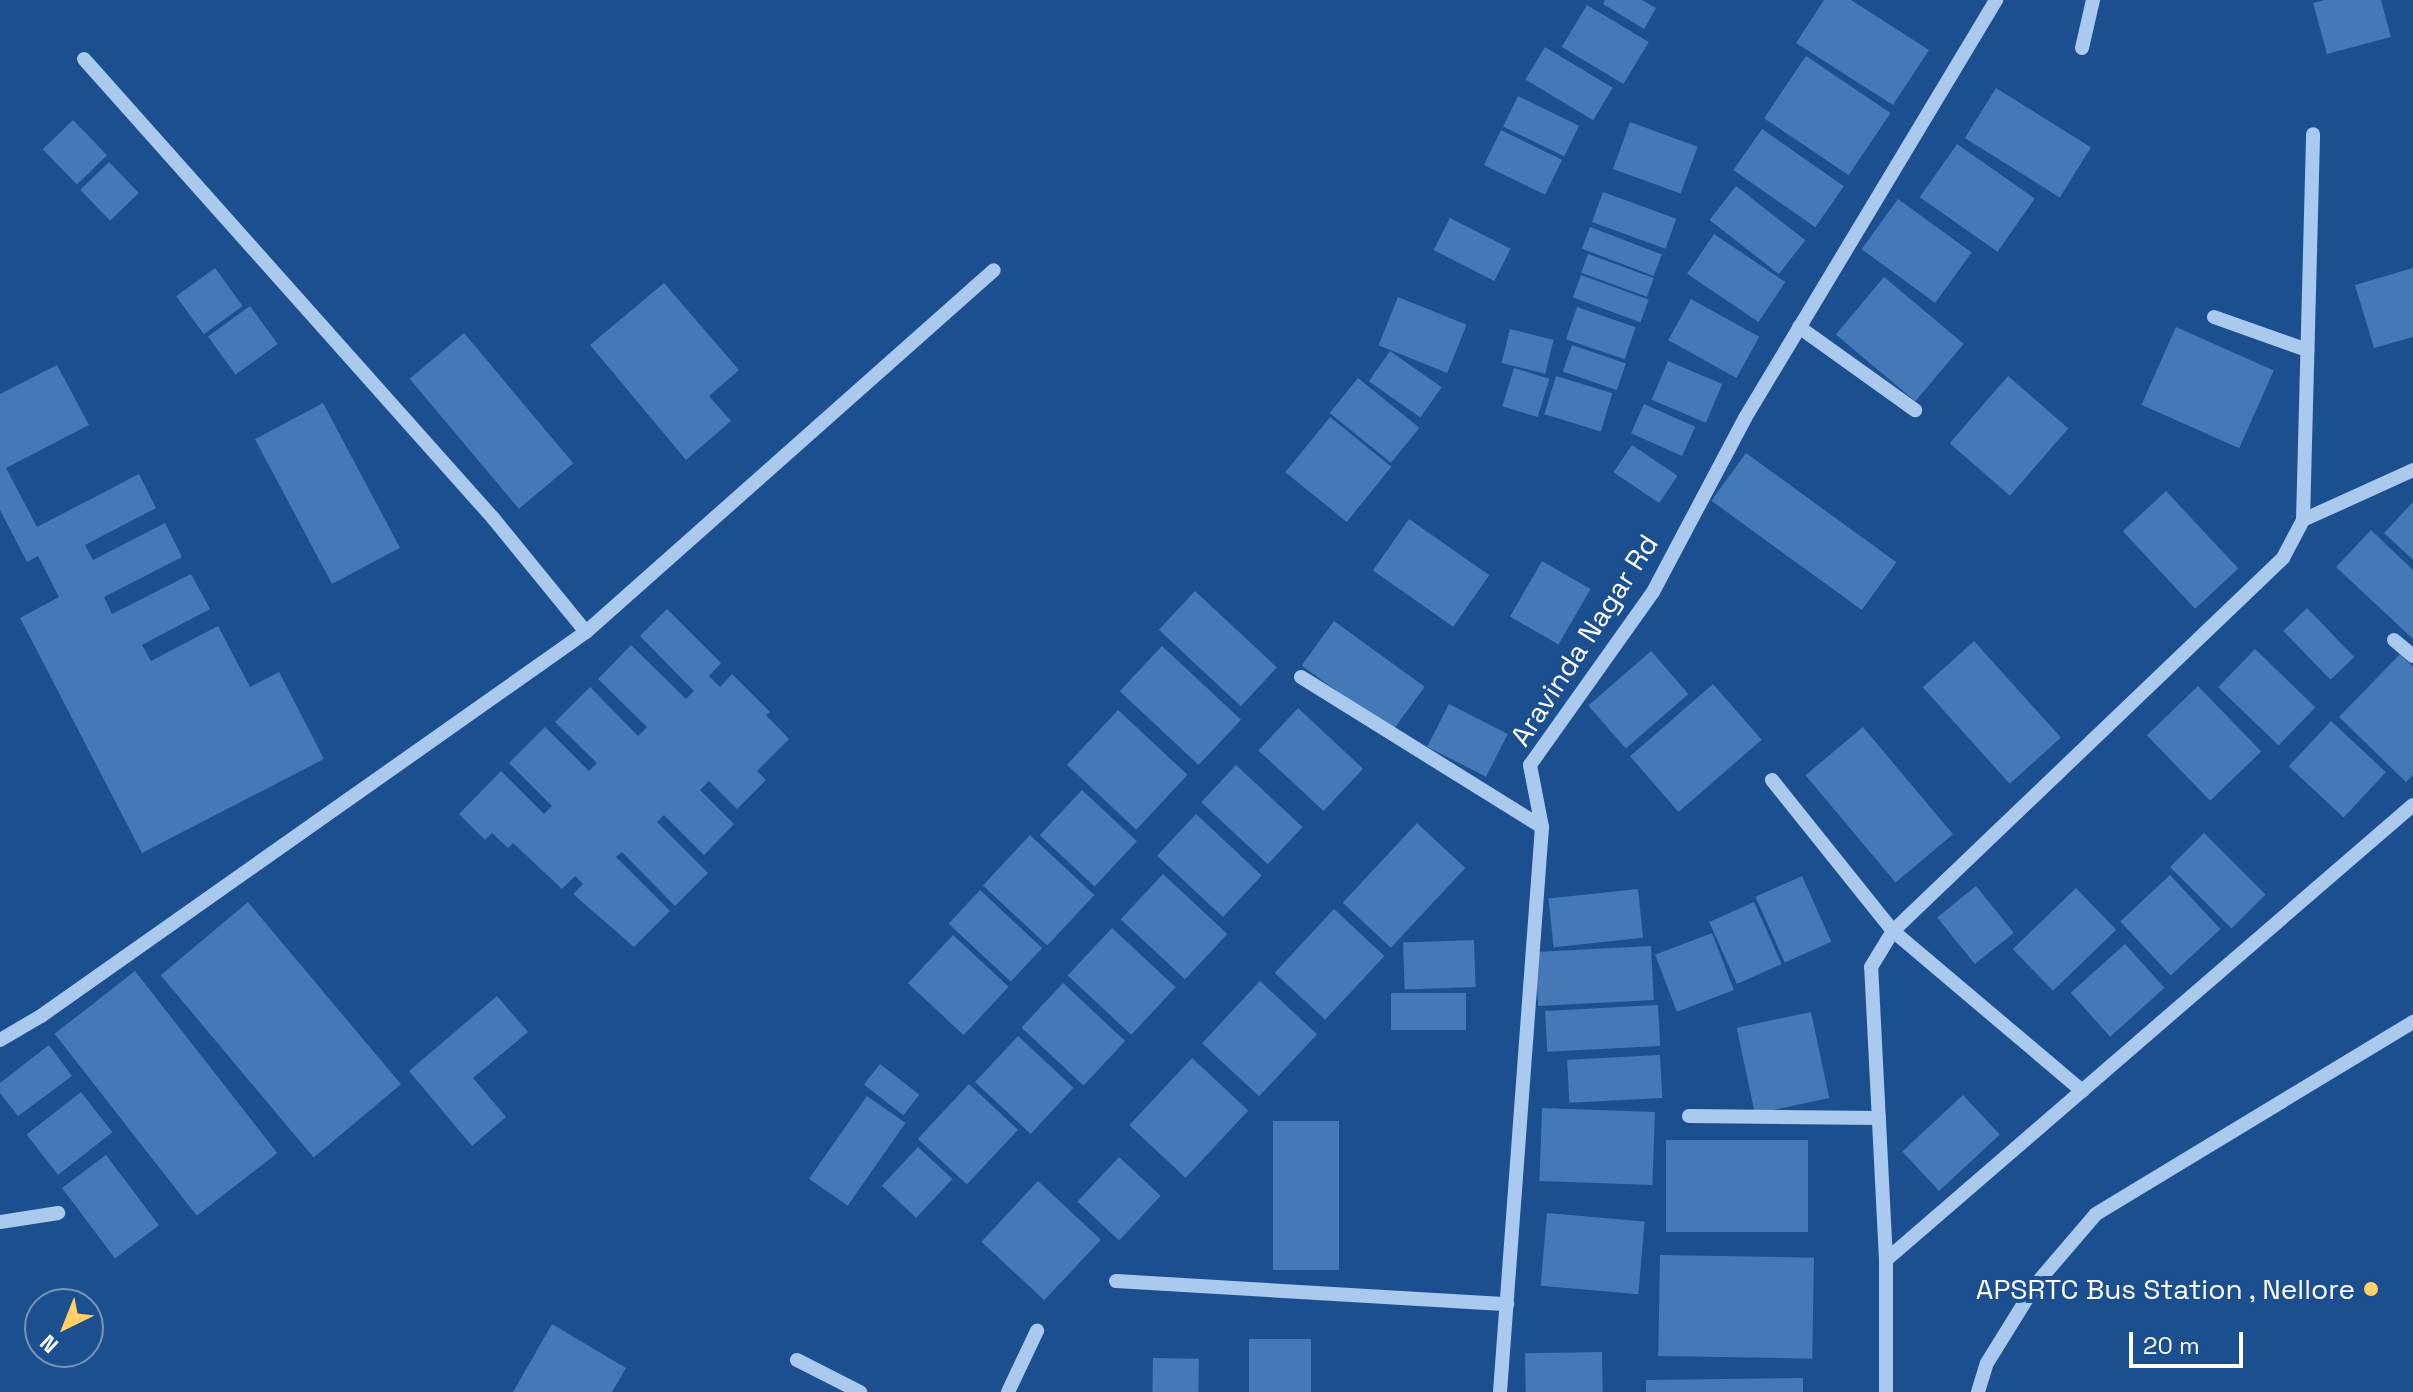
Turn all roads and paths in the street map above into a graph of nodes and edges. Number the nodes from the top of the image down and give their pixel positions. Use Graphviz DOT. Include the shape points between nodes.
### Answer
graph roads {
  1 [pos="1996,0"];
  2 [pos="2093,0"];
  3 [pos="2082,48"];
  4 [pos="84,59"];
  5 [pos="2313,134"];
  6 [pos="994,270"];
  7 [pos="2214,317"];
  8 [pos="1799,327"];
  9 [pos="2307,350"];
  10 [pos="1915,410"];
  11 [pos="2413,470"];
  12 [pos="2303,520"];
  13 [pos="586,632"];
  14 [pos="2394,640"];
  15 [pos="2413,656"];
  16 [pos="1301,677"];
  17 [pos="1772,780"];
  18 [pos="2413,805"];
  19 [pos="1542,827"];
  20 [pos="1893,931"];
  21 [pos="2413,1022"];
  22 [pos="0,1040"];
  23 [pos="2082,1091"];
  24 [pos="1689,1116"];
  25 [pos="1879,1118"];
  26 [pos="58,1213"];
  27 [pos="0,1222"];
  28 [pos="1886,1260"];
  29 [pos="1116,1281"];
  30 [pos="1507,1304"];
  31 [pos="1037,1331"];
  32 [pos="797,1360"];
  33 [pos="860,1392"];
  34 [pos="1008,1392"];
  35 [pos="1500,1392"];
  36 [pos="1886,1392"];
  37 [pos="1978,1392"];
  1 -- 8 [label="street, Aravinda Nagar Rd"];
  2 -- 3 [label="street"];
  4 -- 13 [label="street" via="493,518"];
  5 -- 9 [label="street"];
  6 -- 13 [label="street"];
  7 -- 9 [label="street"];
  8 -- 10 [label="street"];
  8 -- 19 [label="street, Aravinda Nagar Rd" via="1653,592 1530,765"];
  9 -- 12 [label="street"];
  11 -- 12 [label="street"];
  12 -- 20 [label="street" via="2283,558"];
  13 -- 22 [label="street"];
  14 -- 15 [label="street"];
  16 -- 19 [label="street"];
  17 -- 20 [label="street"];
  18 -- 23 [label="street"];
  19 -- 30 [label="street, Aravinda Nagar Rd"];
  20 -- 23 [label="street"];
  20 -- 25 [label="street" via="1871,967"];
  21 -- 37 [label="street" via="2096,1214 2036,1284 1987,1363"];
  23 -- 28 [label="street"];
  24 -- 25 [label="street"];
  25 -- 28 [label="street"];
  26 -- 27 [label="street"];
  28 -- 36 [label="street"];
  29 -- 30 [label="street"];
  30 -- 35 [label="street, Aravinda Nagar Rd"];
  31 -- 34 [label="street"];
  32 -- 33 [label="street"];
}
